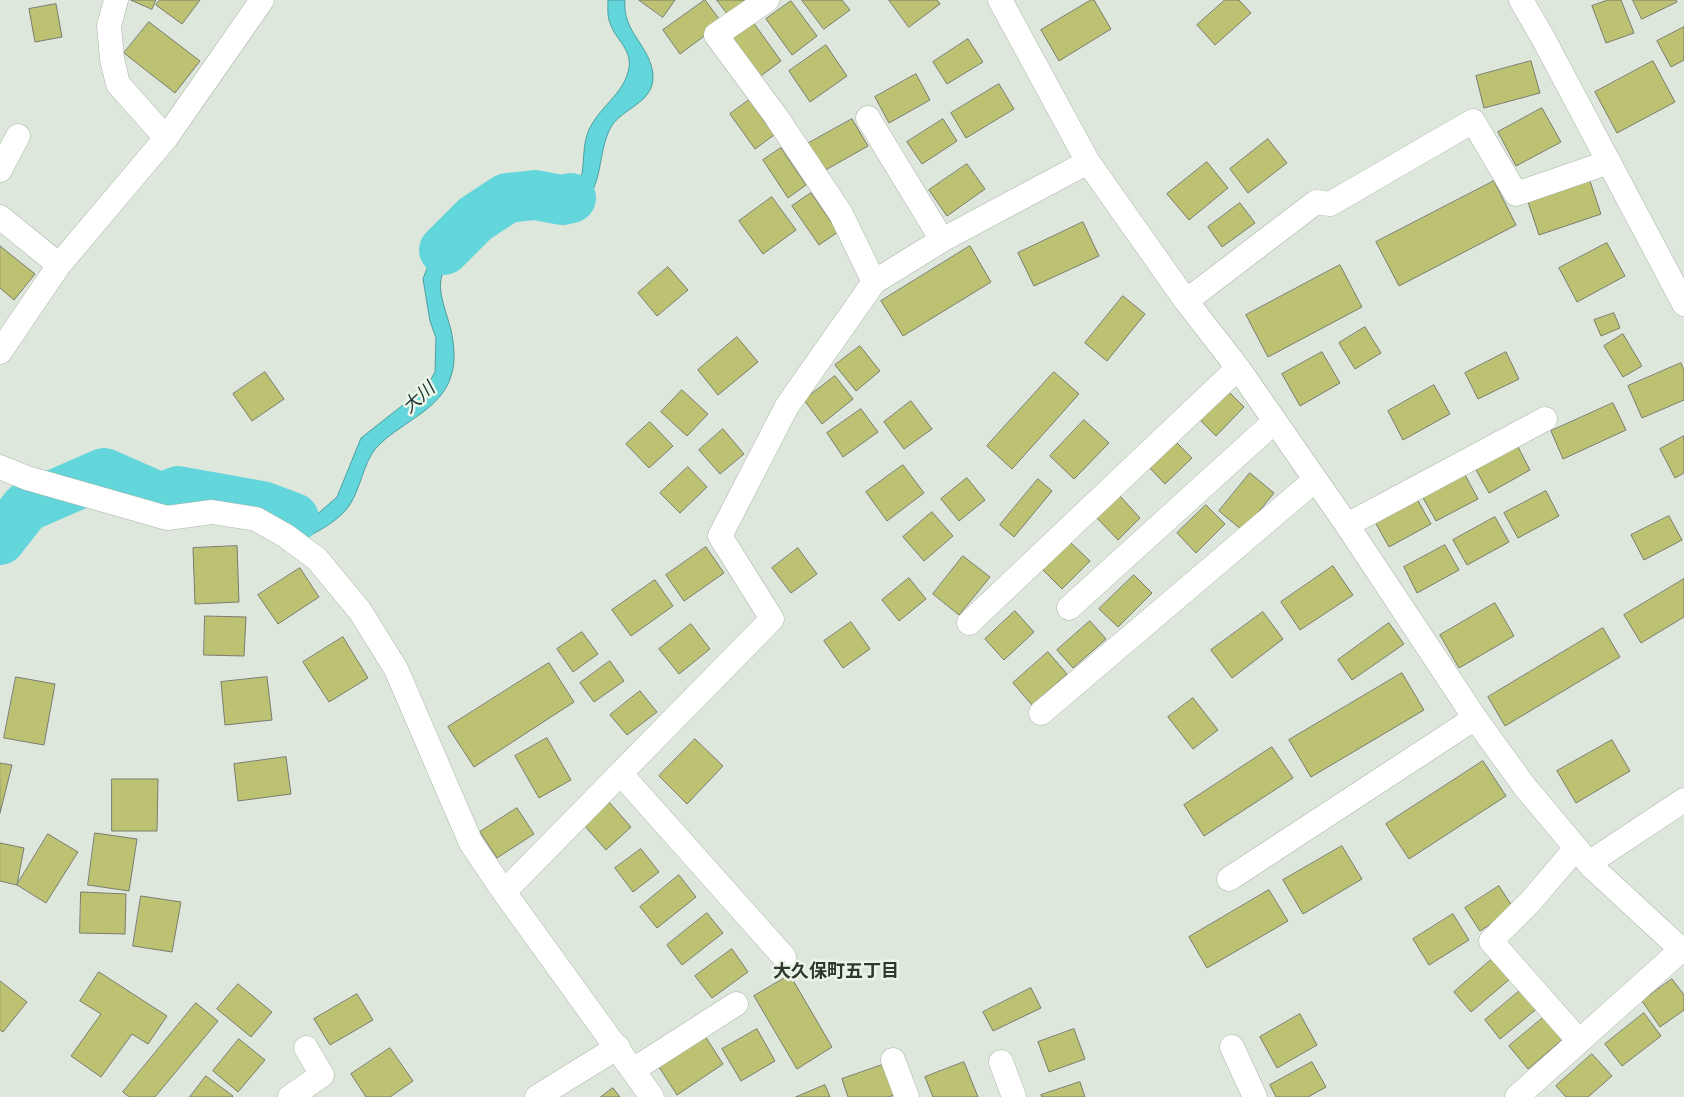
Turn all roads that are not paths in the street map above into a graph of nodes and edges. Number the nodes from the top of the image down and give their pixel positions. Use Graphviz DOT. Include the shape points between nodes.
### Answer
graph roads {
  1 [pos="116,0"];
  2 [pos="262,0"];
  3 [pos="767,0"];
  4 [pos="1000,0"];
  5 [pos="1521,0"];
  6 [pos="868,118"];
  7 [pos="18,136"];
  8 [pos="166,138"];
  9 [pos="1088,162"];
  10 [pos="1609,162"];
  11 [pos="0,170"];
  12 [pos="0,217"];
  13 [pos="942,240"];
  14 [pos="59,265"];
  15 [pos="874,282"];
  16 [pos="1186,301"];
  17 [pos="1684,304"];
  18 [pos="0,352"];
  19 [pos="1238,368"];
  20 [pos="1545,419"];
  21 [pos="1275,421"];
  22 [pos="0,467"];
  23 [pos="1315,480"];
  24 [pos="1347,525"];
  25 [pos="1069,608"];
  26 [pos="969,623"];
  27 [pos="1041,713"];
  28 [pos="1475,718"];
  29 [pos="620,774"];
  30 [pos="1684,800"];
  31 [pos="1582,855"];
  32 [pos="1229,879"];
  33 [pos="504,892"];
  34 [pos="1682,951"];
  35 [pos="784,957"];
  36 [pos="736,1004"];
  37 [pos="1579,1041"];
  38 [pos="618,1047"];
  39 [pos="1232,1047"];
  40 [pos="306,1048"];
  41 [pos="893,1060"];
  42 [pos="1001,1062"];
  43 [pos="633,1070"];
  44 [pos="290,1097"];
  45 [pos="537,1097"];
  46 [pos="652,1097"];
  47 [pos="907,1097"];
  48 [pos="1014,1097"];
  49 [pos="1255,1097"];
  50 [pos="1517,1097"];
  1 -- 8 [label="street" via="109,26 118,84"];
  2 -- 8 [label="street"];
  3 -- 15 [label="street" via="716,35 775,115 840,214"];
  4 -- 9 [label="street"];
  5 -- 10 [label="street"];
  6 -- 13 [label="street"];
  7 -- 11 [label="street"];
  8 -- 14 [label="street"];
  9 -- 13 [label="street"];
  9 -- 16 [label="street"];
  10 -- 16 [label="street" via="1516,194 1473,120 1330,204 1316,202"];
  10 -- 17 [label="street"];
  12 -- 14 [label="street"];
  13 -- 15 [label="street"];
  14 -- 18 [label="street"];
  15 -- 29 [label="street" via="787,406 720,536 772,619"];
  16 -- 19 [label="street"];
  19 -- 21 [label="street"];
  19 -- 26 [label="street"];
  20 -- 24 [label="street"];
  21 -- 23 [label="street"];
  21 -- 25 [label="street"];
  22 -- 33 [label="street" via="27,478 167,518 212,512 256,520 286,536 317,560 360,612 396,669 471,843"];
  23 -- 24 [label="street"];
  23 -- 27 [label="street"];
  24 -- 28 [label="street"];
  28 -- 31 [label="street" via="1525,787"];
  28 -- 32 [label="street"];
  29 -- 33 [label="street"];
  29 -- 35 [label="street"];
  30 -- 31 [label="street"];
  31 -- 34 [label="street"];
  31 -- 37 [label="street" via="1491,941"];
  33 -- 38 [label="street"];
  34 -- 37 [label="street"];
  36 -- 43 [label="street"];
  37 -- 50 [label="street"];
  38 -- 43 [label="street"];
  38 -- 45 [label="street"];
  39 -- 49 [label="street"];
  40 -- 44 [label="street" via="322,1076"];
  41 -- 47 [label="street"];
  42 -- 48 [label="street"];
  43 -- 46 [label="street"];
}
